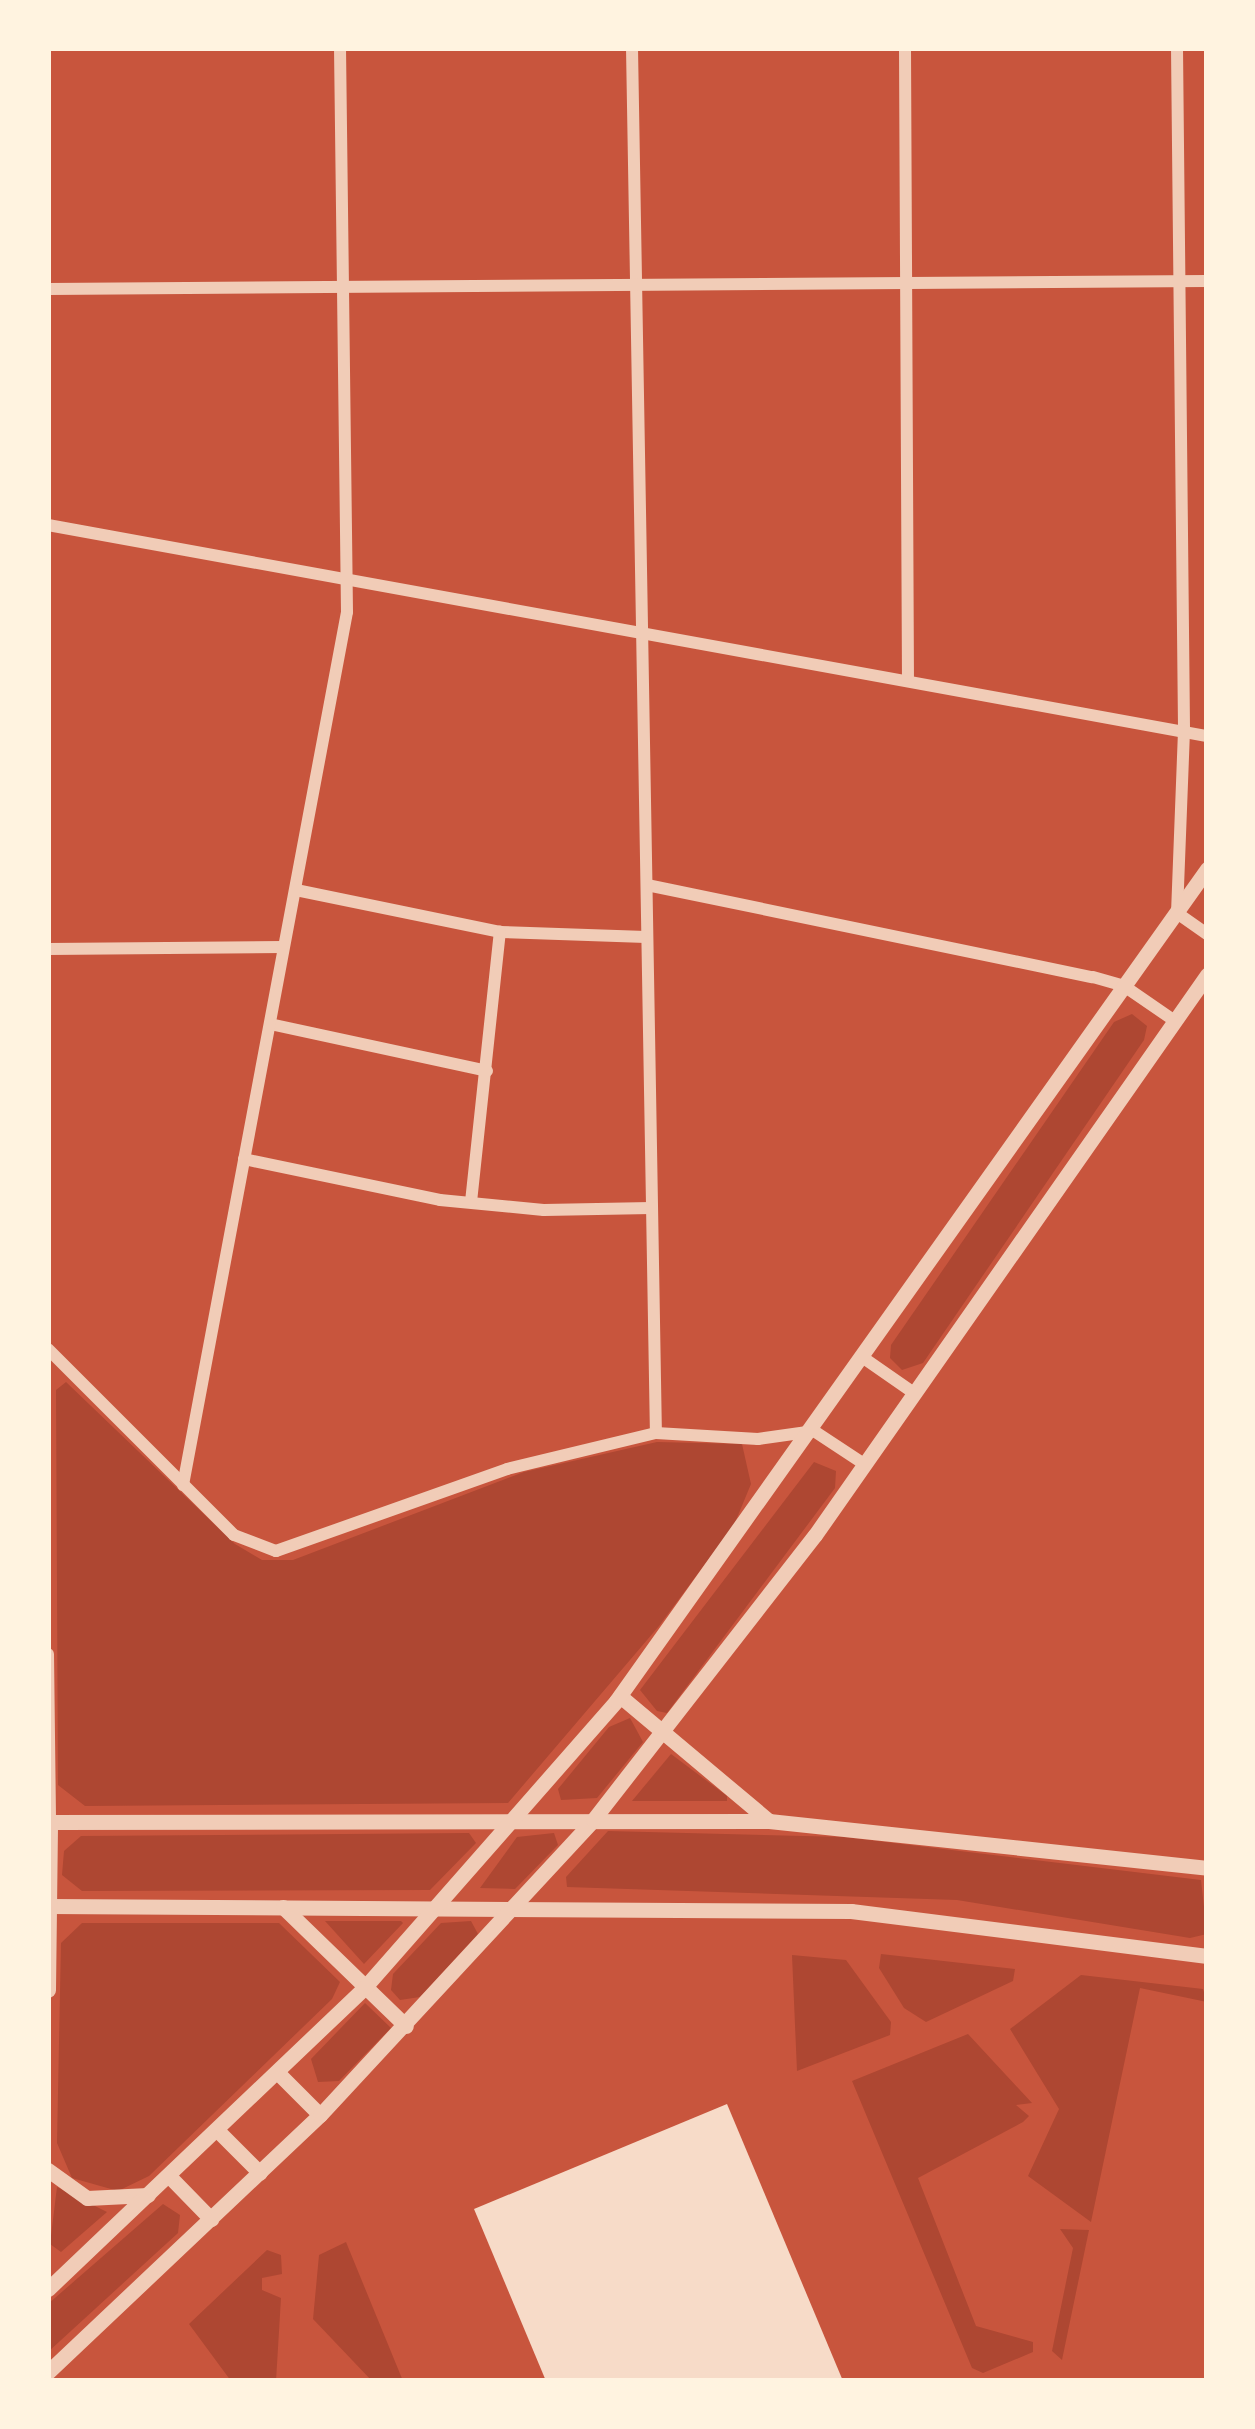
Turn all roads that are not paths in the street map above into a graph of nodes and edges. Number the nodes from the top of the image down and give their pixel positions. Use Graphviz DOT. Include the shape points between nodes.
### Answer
graph roads {
  1 [pos="340,48"];
  2 [pos="632,48"];
  3 [pos="905,48"];
  4 [pos="1178,48"];
  5 [pos="1180,281"];
  6 [pos="1207,281"];
  7 [pos="906,282"];
  8 [pos="637,283"];
  9 [pos="48,289"];
  10 [pos="346,289"];
  11 [pos="48,525"];
  12 [pos="348,576"];
  13 [pos="643,632"];
  14 [pos="908,680"];
  15 [pos="1184,731"];
  16 [pos="1207,736"];
  17 [pos="1207,869"];
  18 [pos="647,885"];
  19 [pos="296,890"];
  20 [pos="1177,913"];
  21 [pos="500,932"];
  22 [pos="1207,934"];
  23 [pos="646,937"];
  24 [pos="283,947"];
  25 [pos="48,949"];
  26 [pos="1207,975"];
  27 [pos="1124,986"];
  28 [pos="1175,1021"];
  29 [pos="270,1024"];
  30 [pos="487,1071"];
  31 [pos="244,1159"];
  32 [pos="471,1202"];
  33 [pos="651,1208"];
  34 [pos="48,1349"];
  35 [pos="865,1358"];
  36 [pos="914,1393"];
  37 [pos="814,1431"];
  38 [pos="656,1433"];
  39 [pos="864,1464"];
  40 [pos="183,1485"];
  41 [pos="48,1654"];
  42 [pos="620,1696"];
  43 [pos="665,1732"];
  44 [pos="518,1819"];
  45 [pos="593,1820"];
  46 [pos="769,1821"];
  47 [pos="49,1822"];
  48 [pos="1207,1868"];
  49 [pos="49,1906"];
  50 [pos="521,1906"];
  51 [pos="283,1907"];
  52 [pos="440,1907"];
  53 [pos="1207,1956"];
  54 [pos="365,1987"];
  55 [pos="48,1990"];
  56 [pos="406,2026"];
  57 [pos="278,2073"];
  58 [pos="320,2115"];
  59 [pos="218,2131"];
  60 [pos="48,2170"];
  61 [pos="260,2173"];
  62 [pos="170,2177"];
  63 [pos="151,2195"];
  64 [pos="211,2219"];
  65 [pos="48,2289"];
  66 [pos="48,2372"];
  1 -- 10 [label="street"];
  2 -- 8 [label="street"];
  3 -- 7 [label="street"];
  4 -- 5 [label="street"];
  5 -- 6 [label="street"];
  5 -- 7 [label="street"];
  5 -- 15 [label="street"];
  7 -- 8 [label="street"];
  7 -- 14 [label="street"];
  8 -- 10 [label="street"];
  8 -- 13 [label="street"];
  9 -- 10 [label="street"];
  10 -- 12 [label="street"];
  11 -- 12 [label="street"];
  12 -- 13 [label="street"];
  12 -- 19 [label="street"];
  13 -- 14 [label="street"];
  13 -- 18 [label="street"];
  14 -- 15 [label="street"];
  15 -- 16 [label="street"];
  15 -- 20 [label="street"];
  17 -- 20 [label="street"];
  18 -- 23 [label="street"];
  18 -- 27 [label="street"];
  19 -- 21 [label="street"];
  19 -- 24 [label="street"];
  20 -- 22 [label="street"];
  20 -- 27 [label="street"];
  21 -- 23 [label="street"];
  21 -- 30 [label="street"];
  23 -- 33 [label="street"];
  24 -- 25 [label="street"];
  24 -- 29 [label="street"];
  26 -- 28 [label="street"];
  27 -- 28 [label="street"];
  27 -- 35 [label="street"];
  28 -- 36 [label="street"];
  29 -- 30 [label="street"];
  29 -- 31 [label="street"];
  30 -- 32 [label="street"];
  31 -- 32 [label="street"];
  31 -- 40 [label="street"];
  32 -- 33 [label="street"];
  33 -- 38 [label="street"];
  34 -- 40 [label="street"];
  35 -- 36 [label="street"];
  35 -- 37 [label="street"];
  36 -- 39 [label="street"];
  37 -- 38 [label="street" via="758,1438"];
  37 -- 39 [label="street"];
  37 -- 42 [label="street"];
  38 -- 40 [label="street" via="507,1468 277,1551 235,1534"];
  39 -- 43 [label="street"];
  41 -- 47 [label="street"];
  42 -- 43 [label="street"];
  42 -- 44 [label="street"];
  43 -- 45 [label="street"];
  43 -- 46 [label="street"];
  44 -- 45 [label="street"];
  44 -- 47 [label="street"];
  44 -- 52 [label="street"];
  45 -- 46 [label="street"];
  45 -- 50 [label="street"];
  46 -- 48 [label="street"];
  47 -- 49 [label="street"];
  49 -- 51 [label="street"];
  49 -- 55 [label="street"];
  50 -- 52 [label="street"];
  50 -- 53 [label="street" via="850,1911"];
  50 -- 56 [label="street"];
  51 -- 52 [label="street"];
  51 -- 54 [label="street"];
  52 -- 54 [label="street"];
  54 -- 56 [label="street"];
  54 -- 57 [label="street"];
  56 -- 58 [label="street"];
  57 -- 58 [label="street"];
  57 -- 59 [label="street"];
  58 -- 61 [label="street"];
  59 -- 61 [label="street"];
  59 -- 62 [label="street"];
  60 -- 63 [label="street" via="86,2198"];
  61 -- 64 [label="street"];
  62 -- 63 [label="street"];
  62 -- 64 [label="street"];
  63 -- 65 [label="street"];
  64 -- 66 [label="street"];
}
